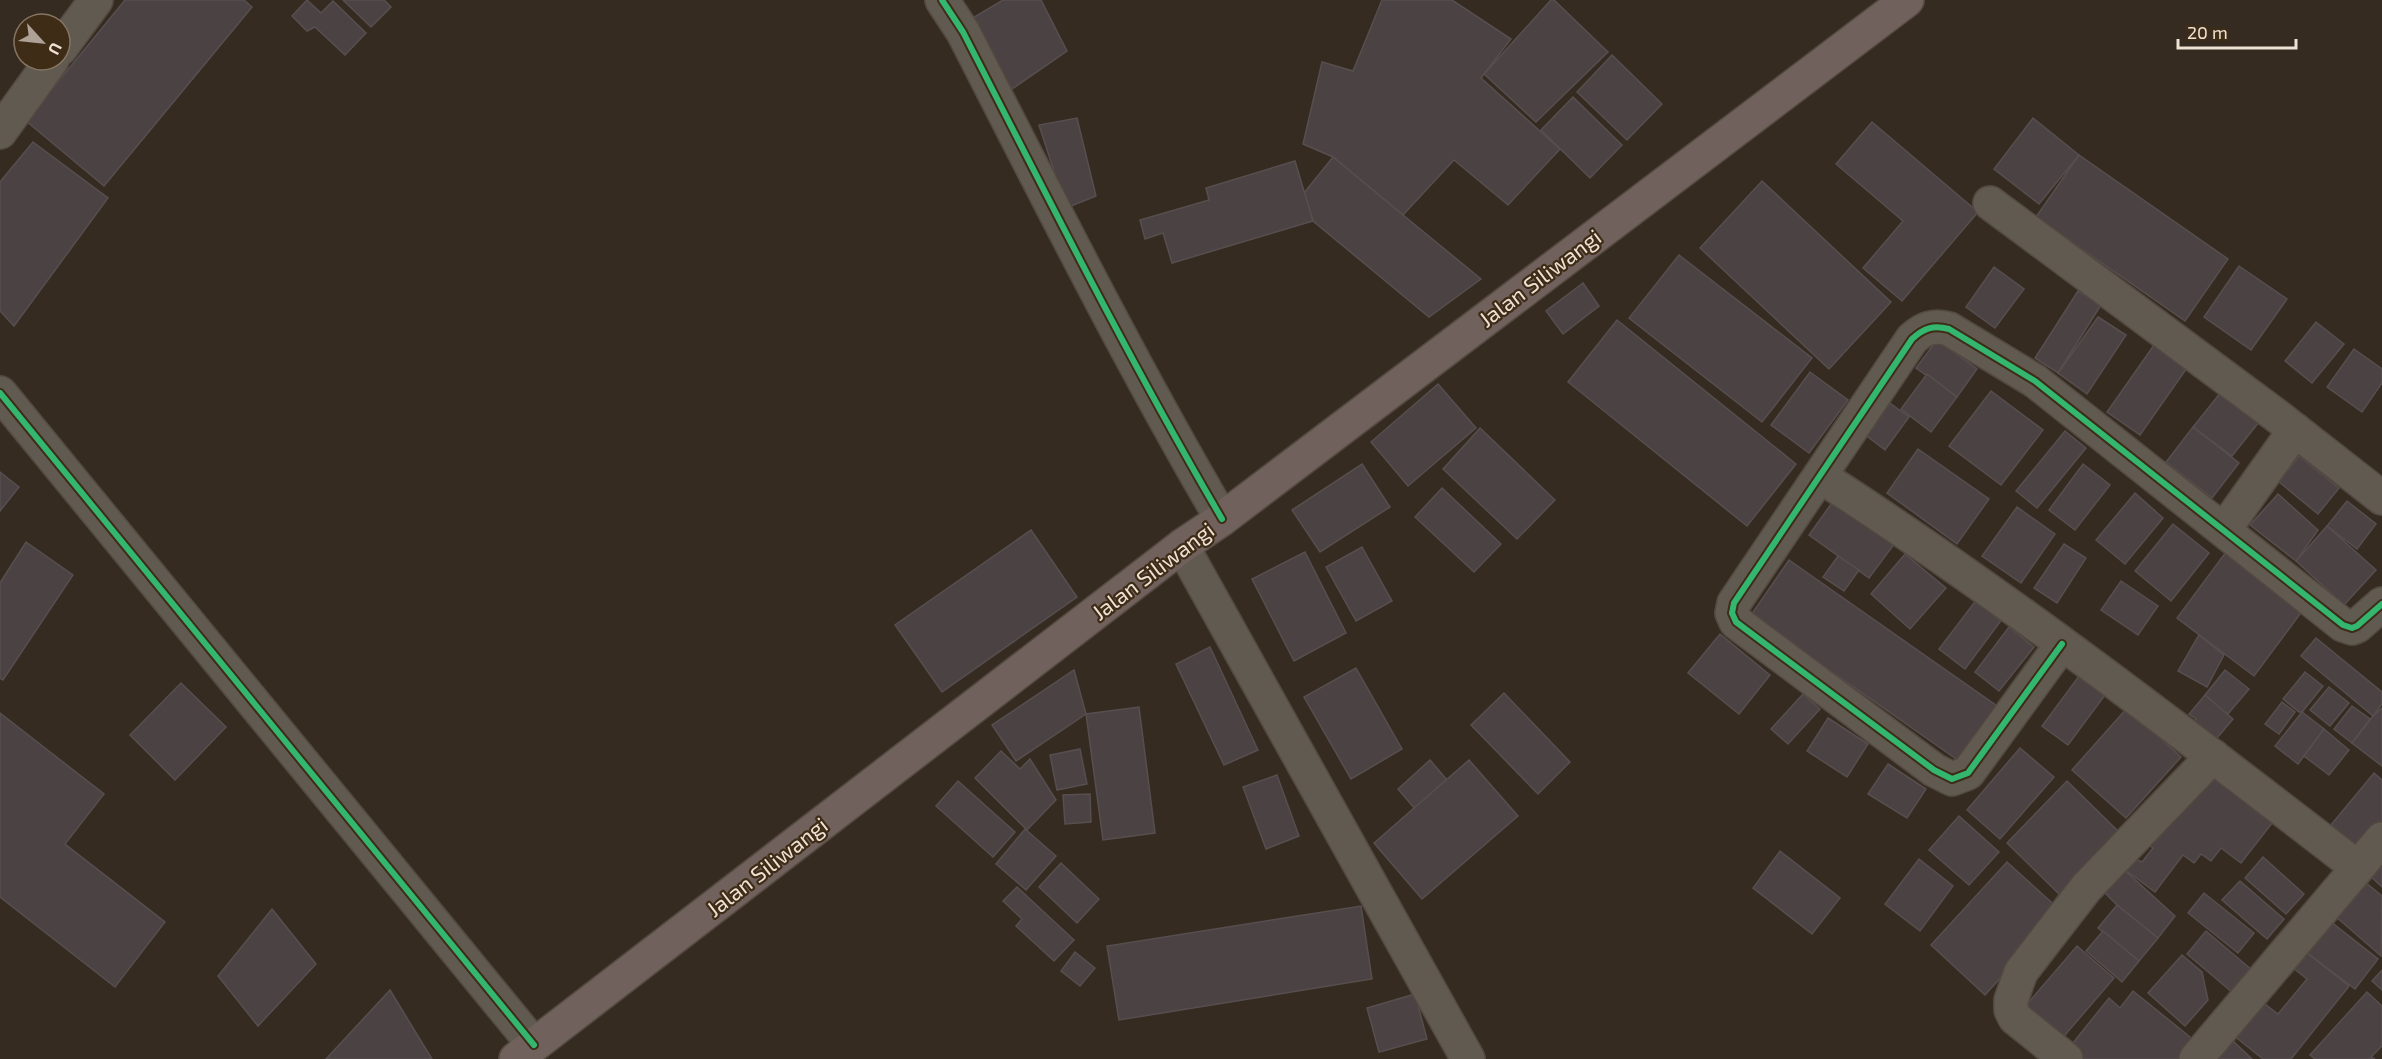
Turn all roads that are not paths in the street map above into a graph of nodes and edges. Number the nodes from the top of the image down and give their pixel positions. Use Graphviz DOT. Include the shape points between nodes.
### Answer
graph roads {
  1 [pos="96,0"];
  2 [pos="942,0"];
  3 [pos="1907,0"];
  4 [pos="72,33"];
  5 [pos="43,72"];
  6 [pos="0,132"];
  7 [pos="1990,203"];
  8 [pos="0,393"];
  9 [pos="2295,430"];
  10 [pos="1820,476"];
  11 [pos="2382,498"];
  12 [pos="1222,519"];
  13 [pos="2224,530"];
  14 [pos="1182,546"];
  15 [pos="2382,604"];
  16 [pos="2062,644"];
  17 [pos="2213,756"];
  18 [pos="2382,838"];
  19 [pos="2357,867"];
  20 [pos="525,1052"];
  21 [pos="1468,1059"];
  22 [pos="2066,1059"];
  23 [pos="2196,1059"];
  1 -- 4 [label="street"];
  2 -- 12 [label="street" via="963,32 1093,286"];
  3 -- 12 [label="main road, Jalan Siliwangi"];
  5 -- 6 [label="street"];
  7 -- 9 [label="street"];
  8 -- 20 [label="street"];
  9 -- 11 [label="street"];
  9 -- 13 [label="street"];
  10 -- 13 [label="street" via="1912,339 1935,326 1949,329 2035,381"];
  10 -- 16 [label="street" via="1923,543"];
  10 -- 16 [label="street" via="1734,603 1732,613 1742,627 1934,770 1953,779 1968,773"];
  12 -- 14 [label="main road, Jalan Siliwangi"];
  13 -- 15 [label="street" via="2343,625 2357,626"];
  14 -- 20 [label="main road, Jalan Siliwangi"];
  14 -- 21 [label="street"];
  16 -- 17 [label="street"];
  17 -- 19 [label="street"];
  17 -- 22 [label="street" via="2086,888 2021,972 2011,1000 2015,1018"];
  18 -- 19 [label="street"];
  19 -- 23 [label="street"];
}
